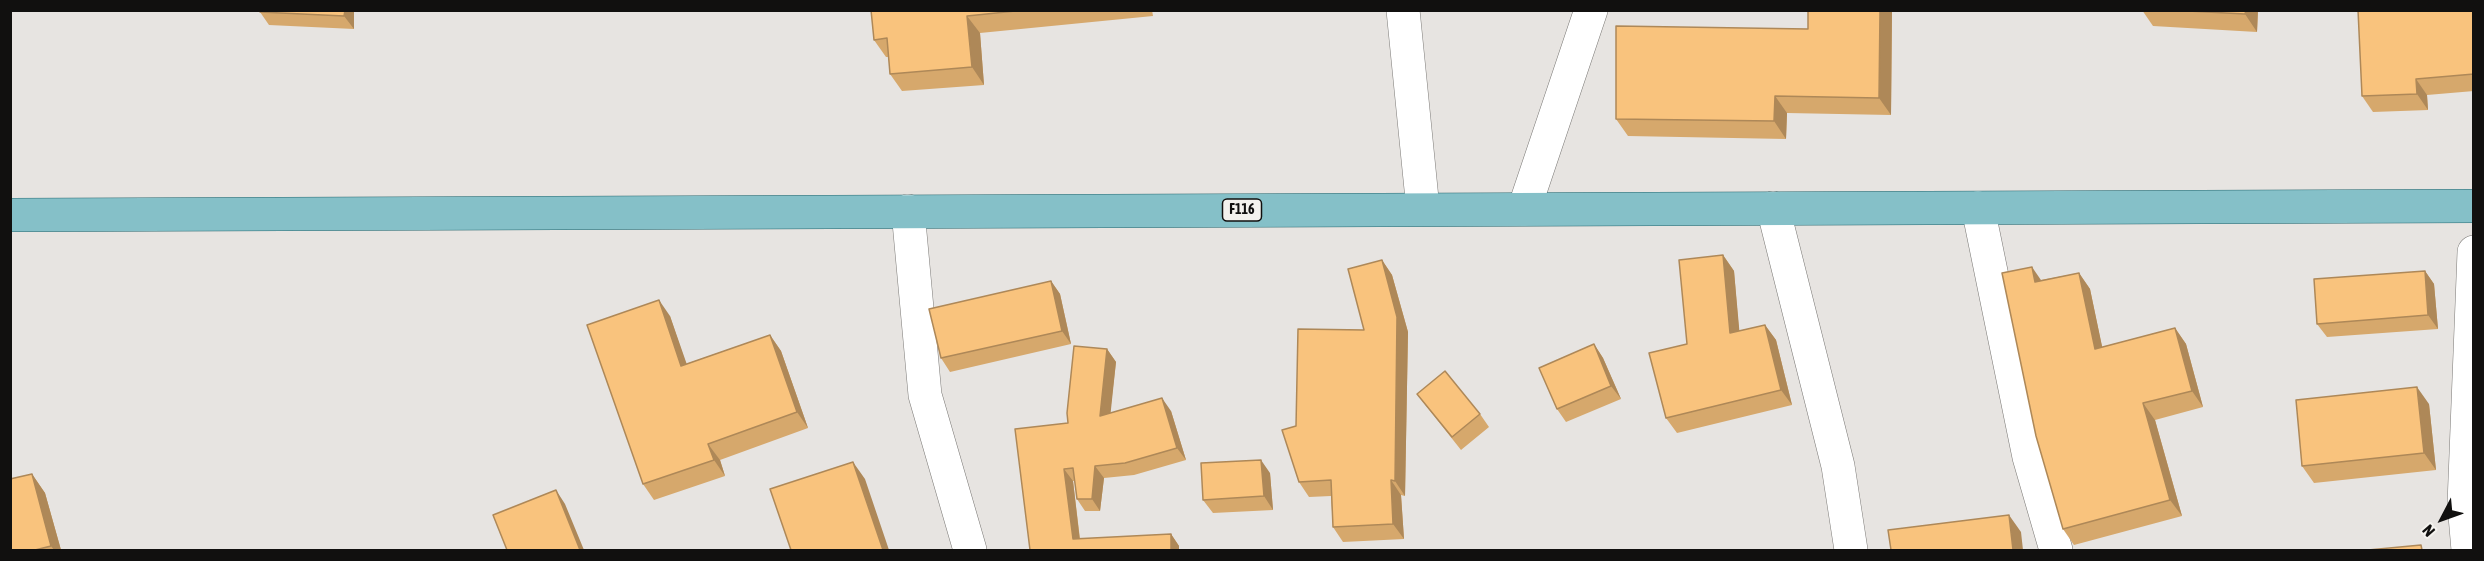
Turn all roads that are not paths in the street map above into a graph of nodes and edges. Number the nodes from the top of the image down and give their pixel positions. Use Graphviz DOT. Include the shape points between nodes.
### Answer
graph roads {
  1 [pos="1403,10"];
  2 [pos="1591,10"];
  3 [pos="2474,206"];
  4 [pos="1773,208"];
  5 [pos="1978,208"];
  6 [pos="1424,209"];
  7 [pos="1524,209"];
  8 [pos="908,211"];
  9 [pos="10,215"];
  10 [pos="2474,252"];
  11 [pos="970,550"];
  12 [pos="1851,550"];
  13 [pos="2056,550"];
  14 [pos="2468,550"];
  1 -- 6 [label="street"];
  2 -- 7 [label="street"];
  3 -- 5 [label="main road, F116"];
  4 -- 5 [label="main road, F116"];
  4 -- 7 [label="main road, F116"];
  4 -- 12 [label="street" via="1838,466"];
  5 -- 13 [label="street" via="2029,457"];
  6 -- 7 [label="main road, F116"];
  6 -- 8 [label="main road, F116"];
  8 -- 9 [label="main road, F116"];
  8 -- 11 [label="street" via="925,395"];
  10 -- 14 [label="street" via="2464,504"];
}
